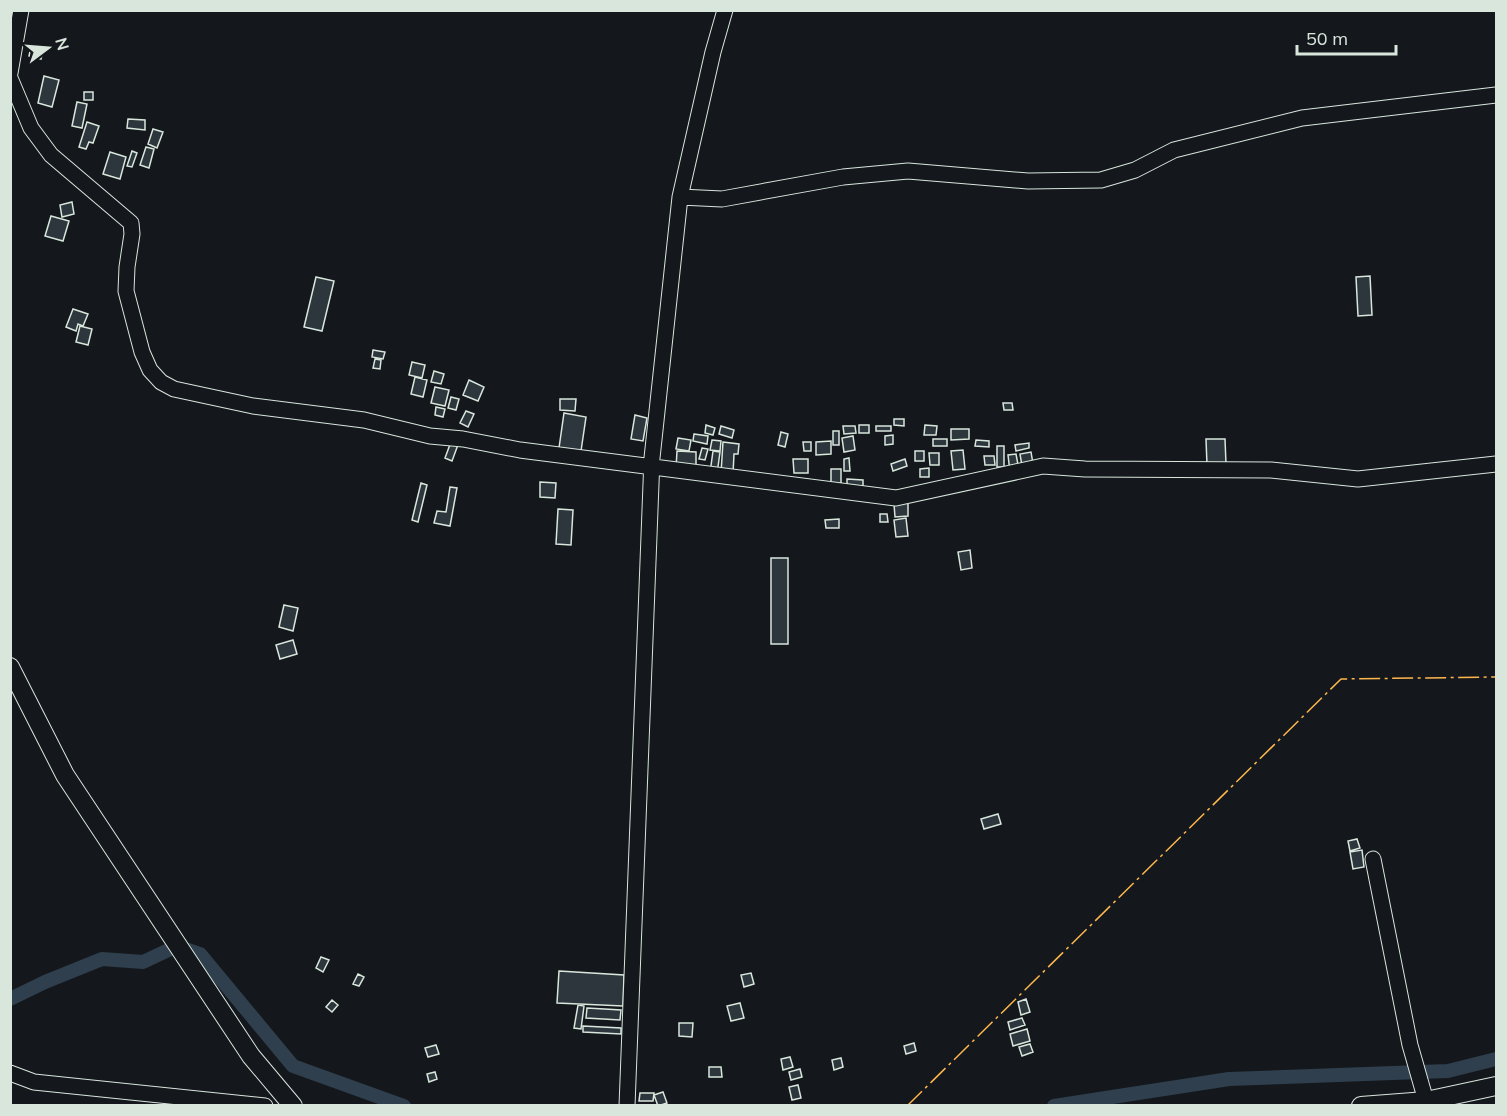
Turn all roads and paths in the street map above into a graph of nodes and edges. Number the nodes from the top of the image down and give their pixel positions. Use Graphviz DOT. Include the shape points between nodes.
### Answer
graph roads {
  1 [pos="21,10"];
  2 [pos="725,10"];
  3 [pos="10,75"];
  4 [pos="1497,95"];
  5 [pos="680,197"];
  6 [pos="1497,464"];
  7 [pos="652,466"];
  8 [pos="10,667"];
  9 [pos="1373,859"];
  10 [pos="10,1074"];
  11 [pos="1497,1086"];
  12 [pos="1426,1101"];
  13 [pos="265,1106"];
  14 [pos="293,1106"];
  15 [pos="627,1106"];
  16 [pos="1361,1106"];
  1 -- 3 [label="street"];
  2 -- 5 [label="street"];
  3 -- 7 [label="street" via="31,128 51,155 131,223 126,291 142,352 161,382 174,389 253,406 364,420 430,436"];
  4 -- 5 [label="street" via="1302,117 1174,150 1135,170 1101,180 1028,181 909,171 843,177 722,199"];
  5 -- 7 [label="street"];
  6 -- 7 [label="street" via="1358,479 1270,470 1043,466 896,498"];
  7 -- 15 [label="street"];
  8 -- 14 [label="main road" via="65,775 251,1056"];
  9 -- 12 [label="street" via="1410,1045"];
  10 -- 13 [label="street" via="33,1082"];
  11 -- 12 [label="main road"];
  12 -- 16 [label="main road"];
}
